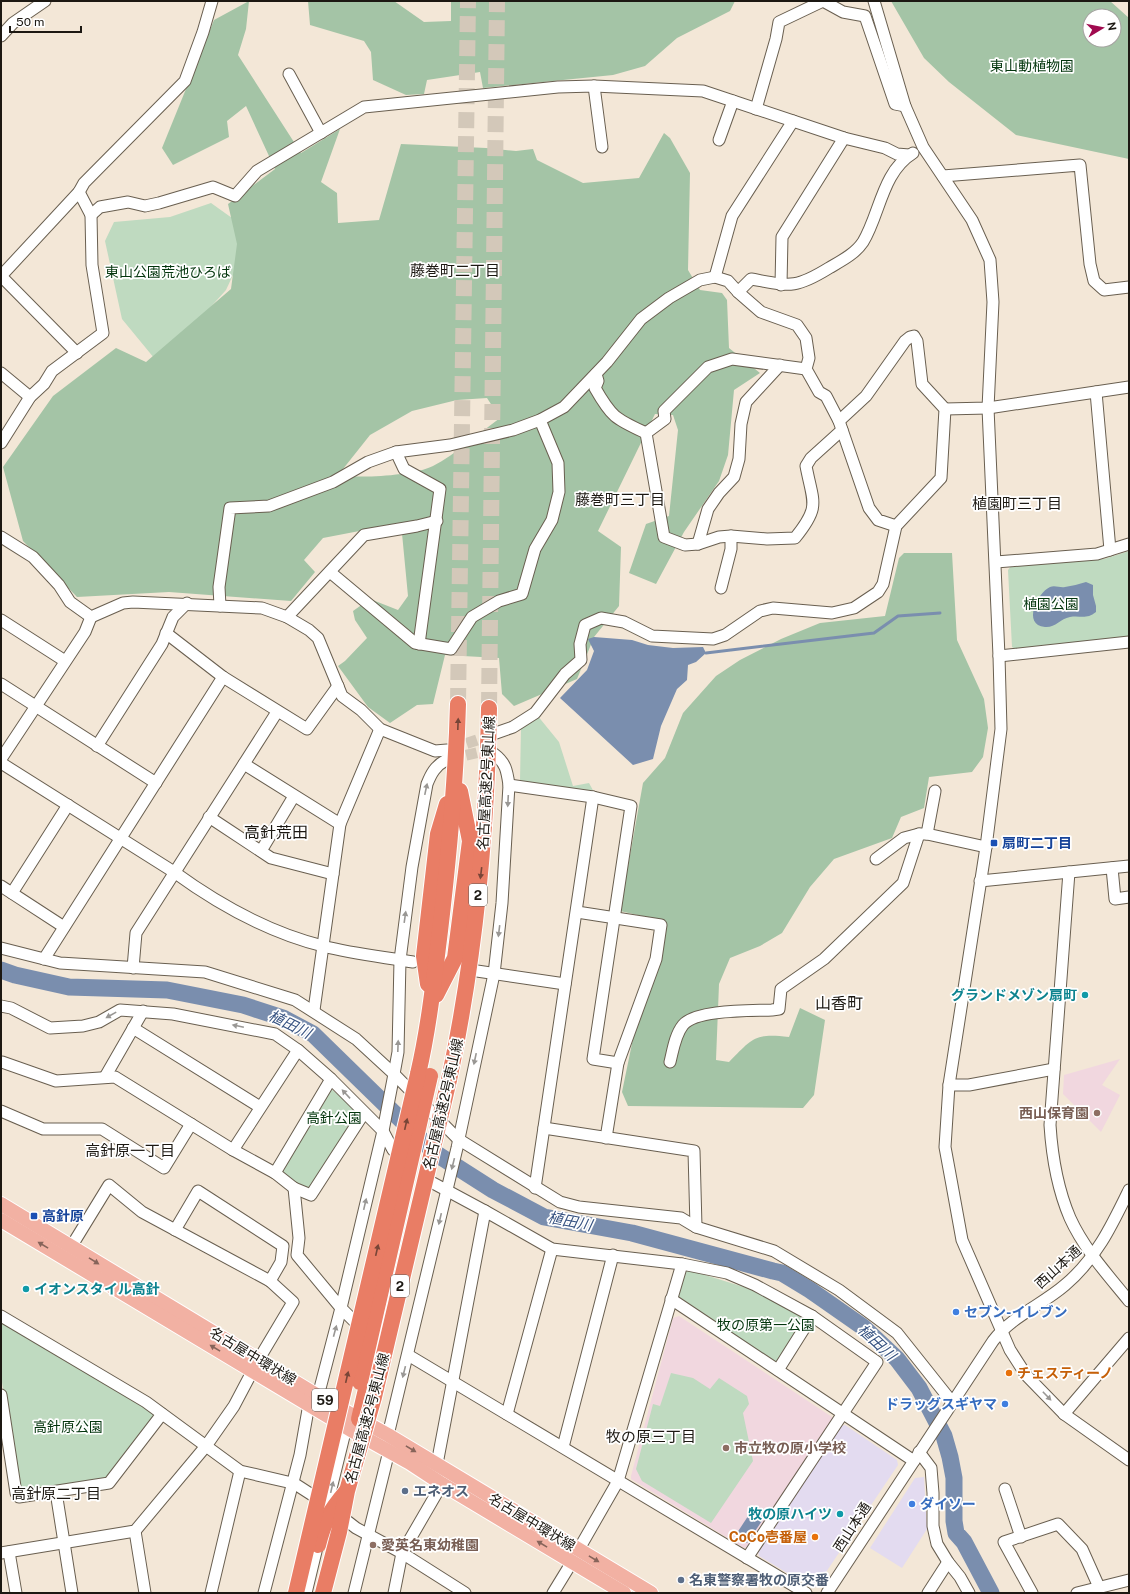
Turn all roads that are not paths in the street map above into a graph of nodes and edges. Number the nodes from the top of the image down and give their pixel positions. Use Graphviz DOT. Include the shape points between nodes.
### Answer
graph roads {
  1 [pos="45,1"];
  2 [pos="212,1"];
  3 [pos="823,1"];
  4 [pos="874,1"];
  5 [pos="1,36"];
  6 [pos="289,74"];
  7 [pos="594,86"];
  8 [pos="733,101"];
  9 [pos="905,106"];
  10 [pos="756,109"];
  11 [pos="793,121"];
  12 [pos="321,133"];
  13 [pos="844,138"];
  14 [pos="719,140"];
  15 [pos="602,147"];
  16 [pos="923,147"];
  17 [pos="910,155"];
  18 [pos="943,176"];
  19 [pos="79,192"];
  20 [pos="91,215"];
  21 [pos="1,276"];
  22 [pos="716,277"];
  23 [pos="781,285"];
  24 [pos="1129,287"];
  25 [pos="738,292"];
  26 [pos="77,353"];
  27 [pos="780,365"];
  28 [pos="806,369"];
  29 [pos="1,373"];
  30 [pos="596,374"];
  31 [pos="1129,387"];
  32 [pos="1096,392"];
  33 [pos="30,397"];
  34 [pos="988,408"];
  35 [pos="945,409"];
  36 [pos="540,420"];
  37 [pos="841,426"];
  38 [pos="646,433"];
  39 [pos="1,443"];
  40 [pos="396,452"];
  41 [pos="437,521"];
  42 [pos="896,526"];
  43 [pos="731,536"];
  44 [pos="1,537"];
  45 [pos="698,544"];
  46 [pos="1129,544"];
  47 [pos="1110,550"];
  48 [pos="996,562"];
  49 [pos="330,572"];
  50 [pos="721,588"];
  51 [pos="187,603"];
  52 [pos="220,606"];
  53 [pos="91,617"];
  54 [pos="287,617"];
  55 [pos="1,620"];
  56 [pos="166,633"];
  57 [pos="1129,642"];
  58 [pos="419,644"];
  59 [pos="999,656"];
  60 [pos="65,661"];
  61 [pos="223,677"];
  62 [pos="1,684"];
  63 [pos="338,686"];
  64 [pos="458,704"];
  65 [pos="37,707"];
  66 [pos="489,708"];
  67 [pos="277,712"];
  68 [pos="380,729"];
  69 [pos="496,733"];
  70 [pos="97,746"];
  71 [pos="494,754"];
  72 [pos="1,759"];
  73 [pos="448,761"];
  74 [pos="1,763"];
  75 [pos="244,764"];
  76 [pos="156,783"];
  77 [pos="509,785"];
  78 [pos="935,791"];
  79 [pos="294,796"];
  80 [pos="593,797"];
  81 [pos="68,805"];
  82 [pos="209,817"];
  83 [pos="340,824"];
  84 [pos="923,834"];
  85 [pos="121,838"];
  86 [pos="986,847"];
  87 [pos="261,851"];
  88 [pos="876,859"];
  89 [pos="1129,866"];
  90 [pos="1112,868"];
  91 [pos="174,872"];
  92 [pos="1069,872"];
  93 [pos="333,874"];
  94 [pos="980,881"];
  95 [pos="1,886"];
  96 [pos="12,893"];
  97 [pos="1129,897"];
  98 [pos="577,912"];
  99 [pos="614,918"];
  100 [pos="64,927"];
  101 [pos="323,946"];
  102 [pos="1,948"];
  103 [pos="44,959"];
  104 [pos="400,960"];
  105 [pos="413,962"];
  106 [pos="132,968"];
  107 [pos="473,973"];
  108 [pos="494,974"];
  109 [pos="565,984"];
  110 [pos="1,1006"];
  111 [pos="314,1010"];
  112 [pos="143,1011"];
  113 [pos="133,1028"];
  114 [pos="298,1050"];
  115 [pos="1,1062"];
  116 [pos="670,1062"];
  117 [pos="618,1063"];
  118 [pos="1054,1068"];
  119 [pos="394,1074"];
  120 [pos="105,1077"];
  121 [pos="435,1077"];
  122 [pos="331,1078"];
  123 [pos="949,1085"];
  124 [pos="260,1106"];
  125 [pos="1,1111"];
  126 [pos="364,1113"];
  127 [pos="191,1124"];
  128 [pos="384,1127"];
  129 [pos="544,1128"];
  130 [pos="606,1138"];
  131 [pos="457,1144"];
  132 [pos="233,1150"];
  133 [pos="393,1150"];
  134 [pos="275,1173"];
  135 [pos="433,1183"];
  136 [pos="448,1185"];
  137 [pos="294,1188"];
  138 [pos="535,1188"];
  139 [pos="1129,1190"];
  140 [pos="1,1204"];
  141 [pos="485,1211"];
  142 [pos="1,1220"];
  143 [pos="696,1227"];
  144 [pos="175,1230"];
  145 [pos="71,1247"];
  146 [pos="552,1249"];
  147 [pos="613,1255"];
  148 [pos="1093,1257"];
  149 [pos="682,1264"];
  150 [pos="270,1281"];
  151 [pos="672,1299"];
  152 [pos="1129,1301"];
  153 [pos="341,1308"];
  154 [pos="1,1316"];
  155 [pos="812,1316"];
  156 [pos="1001,1331"];
  157 [pos="365,1338"];
  158 [pos="1129,1338"];
  159 [pos="408,1355"];
  160 [pos="256,1365"];
  161 [pos="778,1370"];
  162 [pos="452,1381"];
  163 [pos="1,1395"];
  164 [pos="313,1400"];
  165 [pos="952,1404"];
  166 [pos="162,1414"];
  167 [pos="507,1414"];
  168 [pos="1064,1414"];
  169 [pos="843,1415"];
  170 [pos="353,1423"];
  171 [pos="388,1435"];
  172 [pos="206,1446"];
  173 [pos="562,1447"];
  174 [pos="389,1451"];
  175 [pos="916,1457"];
  176 [pos="1129,1460"];
  177 [pos="437,1464"];
  178 [pos="240,1470"];
  179 [pos="618,1481"];
  180 [pos="292,1482"];
  181 [pos="322,1483"];
  182 [pos="442,1484"];
  183 [pos="1005,1490"];
  184 [pos="347,1491"];
  185 [pos="56,1492"];
  186 [pos="327,1506"];
  187 [pos="338,1514"];
  188 [pos="135,1531"];
  189 [pos="369,1534"];
  190 [pos="1021,1537"];
  191 [pos="64,1543"];
  192 [pos="579,1550"];
  193 [pos="5,1552"];
  194 [pos="402,1553"];
  195 [pos="747,1558"];
  196 [pos="572,1562"];
  197 [pos="948,1562"];
  198 [pos="1129,1580"];
  199 [pos="1099,1587"];
  200 [pos="16,1593"];
  201 [pos="72,1593"];
  202 [pos="145,1593"];
  203 [pos="210,1593"];
  204 [pos="264,1593"];
  205 [pos="288,1593"];
  206 [pos="296,1593"];
  207 [pos="307,1593"];
  208 [pos="315,1593"];
  209 [pos="319,1593"];
  210 [pos="323,1593"];
  211 [pos="330,1593"];
  212 [pos="354,1593"];
  213 [pos="394,1593"];
  214 [pos="463,1593"];
  215 [pos="553,1593"];
  216 [pos="624,1593"];
  217 [pos="651,1593"];
  218 [pos="806,1593"];
  219 [pos="827,1593"];
  220 [pos="928,1593"];
  221 [pos="969,1593"];
  222 [pos="1032,1593"];
  223 [pos="1077,1593"];
  1 -- 5 [label="street" via="13,23"];
  2 -- 19 [label="street" via="185,81 84,183"];
  3 -- 9 [label="street" via="843,12 865,16 895,104"];
  3 -- 10 [label="street" via="779,22"];
  4 -- 9 [label="street"];
  6 -- 12 [label="street"];
  7 -- 8 [label="street" via="703,91"];
  7 -- 12 [label="street" via="558,87 364,107"];
  7 -- 15 [label="street"];
  8 -- 10 [label="street"];
  8 -- 14 [label="street"];
  9 -- 16 [label="street"];
  10 -- 11 [label="street"];
  11 -- 13 [label="street"];
  11 -- 22 [label="street" via="732,216"];
  12 -- 20 [label="street" via="257,171 235,196 213,187 152,205 128,202 100,207"];
  13 -- 17 [label="street" via="885,148 897,154"];
  13 -- 23 [label="street" via="782,237"];
  16 -- 17 [label="street"];
  16 -- 18 [label="street"];
  17 -- 23 [label="street" via="896,169 862,244 850,255 812,278 795,285"];
  18 -- 24 [label="street" via="1080,165 1094,281 1104,290"];
  18 -- 34 [label="street" via="972,220 990,260 993,302"];
  19 -- 20 [label="street"];
  19 -- 21 [label="street"];
  20 -- 26 [label="street" via="92,264 103,333"];
  21 -- 26 [label="street"];
  22 -- 25 [label="street" via="728,281"];
  22 -- 30 [label="street" via="700,280 669,298 641,319"];
  23 -- 25 [label="street" via="751,279"];
  25 -- 28 [label="street" via="761,312 797,325 806,338 809,358"];
  26 -- 33 [label="street" via="52,371 44,384"];
  27 -- 28 [label="street"];
  27 -- 38 [label="street" via="732,359 708,367 664,411 665,419"];
  27 -- 45 [label="street" via="746,402 741,424 739,459 734,477 719,492 708,509"];
  28 -- 37 [label="street" via="819,392 826,396"];
  29 -- 33 [label="street"];
  30 -- 36 [label="street" via="564,407"];
  30 -- 38 [label="street" via="598,381 595,388 607,410 618,420"];
  31 -- 32 [label="street"];
  32 -- 34 [label="street"];
  32 -- 47 [label="street"];
  33 -- 39 [label="street"];
  34 -- 35 [label="street"];
  34 -- 48 [label="street"];
  35 -- 37 [label="street" via="922,384 917,341 914,336 910,337"];
  35 -- 42 [label="street" via="941,478"];
  36 -- 40 [label="street" via="513,430 450,445"];
  36 -- 58 [label="street" via="558,463 559,492 552,520 535,549 522,594 499,601 472,617 451,649"];
  37 -- 42 [label="street" via="869,508 878,520"];
  37 -- 43 [label="street" via="806,466 813,498 812,514 796,538"];
  38 -- 45 [label="street" via="664,537 685,545"];
  40 -- 41 [label="street" via="404,469 440,489"];
  40 -- 52 [label="street" via="368,462 333,482 269,506 230,508 220,586"];
  41 -- 49 [label="street" via="364,534"];
  41 -- 58 [label="street"];
  42 -- 69 [label="street" via="883,584 878,592 854,608 832,613 774,608 760,611 725,635 705,640 652,636 624,622 601,618 585,625 580,644 581,660 565,674 535,713 513,727"];
  43 -- 45 [label="street"];
  43 -- 50 [label="street" via="731,549"];
  44 -- 53 [label="street" via="33,557 70,602"];
  46 -- 47 [label="street"];
  47 -- 48 [label="street" via="1097,554"];
  48 -- 59 [label="street"];
  49 -- 54 [label="street"];
  49 -- 58 [label="street"];
  51 -- 52 [label="street"];
  51 -- 53 [label="street" via="123,603"];
  51 -- 56 [label="street" via="173,617"];
  52 -- 54 [label="street" via="262,608"];
  53 -- 60 [label="street" via="85,632"];
  54 -- 63 [label="street" via="318,638"];
  55 -- 60 [label="street"];
  56 -- 61 [label="street"];
  56 -- 70 [label="street" via="162,644"];
  57 -- 59 [label="street"];
  59 -- 86 [label="street" via="1001,729"];
  60 -- 65 [label="street"];
  61 -- 67 [label="street"];
  61 -- 76 [label="street"];
  62 -- 65 [label="street"];
  63 -- 67 [label="street" via="307,729"];
  63 -- 68 [label="street" via="342,696 362,710"];
  73 -- 64 [label="highway, 2, one-way"];
  65 -- 70 [label="street"];
  65 -- 72 [label="street"];
  66 -- 107 [label="highway, 名古屋高速2号東山線 / 2, one-way" via="488,776"];
  67 -- 75 [label="street"];
  68 -- 73 [label="street" via="435,751"];
  68 -- 83 [label="street"];
  70 -- 76 [label="street"];
  71 -- 77 [label="street" via="507,768"];
  104 -- 73 [label="street, one-way" via="412,867 427,784 431,773"];
  73 -- 121 [label="highway, 名古屋高速2号東山線 / 2" via="450,841 427,1035"];
  74 -- 81 [label="street"];
  75 -- 79 [label="street"];
  75 -- 82 [label="street"];
  76 -- 85 [label="street"];
  77 -- 80 [label="street"];
  77 -- 108 [label="street, one-way" via="502,903"];
  78 -- 84 [label="street"];
  79 -- 83 [label="street"];
  79 -- 87 [label="street"];
  80 -- 98 [label="street"];
  80 -- 99 [label="street" via="631,806"];
  81 -- 85 [label="street"];
  81 -- 96 [label="street"];
  82 -- 87 [label="street"];
  82 -- 91 [label="street"];
  83 -- 93 [label="street"];
  84 -- 86 [label="street"];
  84 -- 88 [label="street" via="904,838"];
  84 -- 116 [label="street" via="903,883 824,958 781,989 778,1009 728,1011 703,1015 684,1024 677,1037"];
  85 -- 91 [label="street"];
  85 -- 100 [label="street"];
  86 -- 94 [label="street"];
  87 -- 93 [label="street" via="271,858"];
  89 -- 90 [label="street"];
  90 -- 92 [label="street"];
  90 -- 97 [label="street" via="1115,898"];
  91 -- 101 [label="street" via="193,886 251,919"];
  91 -- 106 [label="street" via="136,933"];
  92 -- 94 [label="street"];
  92 -- 118 [label="street"];
  93 -- 101 [label="street"];
  94 -- 123 [label="street"];
  95 -- 96 [label="street"];
  96 -- 100 [label="street"];
  98 -- 99 [label="street"];
  98 -- 109 [label="street"];
  99 -- 117 [label="street" via="593,1059"];
  99 -- 117 [label="street" via="661,925 656,959"];
  100 -- 103 [label="street"];
  101 -- 104 [label="street"];
  101 -- 111 [label="street"];
  102 -- 103 [label="street"];
  103 -- 106 [label="street" via="60,963"];
  104 -- 105 [label="street"];
  119 -- 104 [label="street, one-way" via="398,1052"];
  106 -- 111 [label="street" via="205,972 295,1000"];
  107 -- 108 [label="street"];
  107 -- 121 [label="highway, 名古屋高速2号東山線 / 2" via="462,1021"];
  108 -- 109 [label="street"];
  108 -- 131 [label="street, one-way"];
  109 -- 129 [label="street"];
  112 -- 110 [label="street, one-way" via="120,1010 99,1022 83,1026 50,1028 11,1008"];
  111 -- 119 [label="street" via="356,1039"];
  112 -- 113 [label="street"];
  114 -- 112 [label="street, one-way" via="275,1034 210,1020"];
  113 -- 120 [label="street"];
  113 -- 124 [label="street"];
  114 -- 122 [label="street"];
  114 -- 124 [label="street"];
  115 -- 120 [label="street" via="56,1081"];
  117 -- 130 [label="street"];
  118 -- 123 [label="street" via="968,1084"];
  118 -- 148 [label="street" via="1050,1125 1055,1165 1063,1200"];
  119 -- 128 [label="street"];
  119 -- 131 [label="street"];
  120 -- 127 [label="street" via="115,1077"];
  121 -- 170 [label="highway"];
  181 -- 121 [label="highway, 名古屋高速2号東山線 / 2, one-way, bridge"];
  121 -- 184 [label="highway, 名古屋高速2号東山線 / 2, bridge" via="374,1397"];
  126 -- 122 [label="street, one-way"];
  122 -- 134 [label="street"];
  123 -- 156 [label="street" via="945,1147 961,1232 968,1255"];
  124 -- 132 [label="street"];
  125 -- 127 [label="street" via="44,1129 102,1129 164,1168"];
  126 -- 128 [label="street"];
  126 -- 137 [label="street" via="311,1195"];
  127 -- 132 [label="street"];
  128 -- 133 [label="street"];
  153 -- 128 [label="street, one-way"];
  129 -- 130 [label="street"];
  129 -- 138 [label="street"];
  130 -- 143 [label="street" via="694,1152"];
  131 -- 136 [label="street, one-way"];
  131 -- 138 [label="street"];
  132 -- 134 [label="street"];
  134 -- 137 [label="street"];
  135 -- 136 [label="street"];
  136 -- 141 [label="street"];
  136 -- 159 [label="street, one-way"];
  137 -- 153 [label="street" via="299,1238 297,1255"];
  138 -- 143 [label="street" via="567,1205 681,1218"];
  139 -- 148 [label="street, 西山本通"];
  140 -- 145 [label="main road, 名古屋中環状線 / 59"];
  141 -- 146 [label="street"];
  141 -- 162 [label="street"];
  160 -- 142 [label="main road, 名古屋中環状線 / 59, one-way"];
  143 -- 165 [label="street" via="774,1251 839,1290 897,1333"];
  144 -- 145 [label="street" via="142,1212 109,1185"];
  144 -- 150 [label="street"];
  144 -- 150 [label="street" via="198,1191 284,1246 281,1262"];
  145 -- 160 [label="main road, 名古屋中環状線 / 59, one-way"];
  146 -- 147 [label="street"];
  146 -- 167 [label="street"];
  147 -- 149 [label="street"];
  147 -- 173 [label="street"];
  148 -- 152 [label="street"];
  148 -- 156 [label="street, 西山本通" via="1065,1285"];
  149 -- 151 [label="street"];
  149 -- 155 [label="street" via="727,1273"];
  150 -- 160 [label="street" via="293,1302"];
  151 -- 161 [label="street"];
  151 -- 179 [label="street"];
  153 -- 157 [label="street"];
  164 -- 153 [label="street, one-way"];
  154 -- 166 [label="street" via="92,1369"];
  155 -- 161 [label="street"];
  155 -- 169 [label="street" via="877,1362"];
  156 -- 165 [label="street, 西山本通"];
  156 -- 168 [label="street, one-way" via="1026,1375"];
  158 -- 168 [label="street"];
  159 -- 162 [label="street"];
  159 -- 171 [label="street, one-way"];
  160 -- 164 [label="main road, 名古屋中環状線 / 59"];
  160 -- 172 [label="street" via="234,1406"];
  161 -- 169 [label="street"];
  162 -- 167 [label="street"];
  162 -- 177 [label="street"];
  163 -- 185 [label="street" via="16,1493 19,1497 24,1497"];
  164 -- 170 [label="main road, 名古屋中環状線 / 59"];
  164 -- 180 [label="street"];
  165 -- 175 [label="street, 西山本通"];
  166 -- 172 [label="street"];
  166 -- 185 [label="street" via="109,1483"];
  167 -- 173 [label="street"];
  168 -- 176 [label="street"];
  169 -- 175 [label="street"];
  169 -- 195 [label="street"];
  170 -- 171 [label="main road, 名古屋中環状線 / 59"];
  170 -- 174 [label="main road, 名古屋中環状線 / 59"];
  186 -- 170 [label="street, one-way"];
  170 -- 187 [label="street"];
  171 -- 177 [label="main road, 名古屋中環状線 / 59, one-way"];
  172 -- 178 [label="street"];
  172 -- 188 [label="street"];
  173 -- 179 [label="street"];
  174 -- 182 [label="main road, 名古屋中環状線 / 59"];
  174 -- 189 [label="street"];
  175 -- 197 [label="street" via="930,1468 933,1526 937,1544"];
  175 -- 219 [label="street, 西山本通"];
  177 -- 192 [label="main road, 名古屋中環状線 / 59"];
  178 -- 180 [label="street"];
  178 -- 203 [label="street"];
  179 -- 192 [label="street"];
  179 -- 195 [label="street"];
  180 -- 186 [label="street"];
  180 -- 204 [label="street"];
  181 -- 205 [label="highway, bridge" via="305,1524"];
  181 -- 206 [label="highway, bridge"];
  182 -- 194 [label="street"];
  196 -- 182 [label="main road, 名古屋中環状線 / 59, one-way"];
  183 -- 190 [label="street"];
  184 -- 207 [label="highway, bridge" via="328,1513 322,1526"];
  184 -- 208 [label="highway, bridge" via="331,1527"];
  184 -- 210 [label="highway, bridge"];
  184 -- 211 [label="highway, bridge" via="345,1532"];
  185 -- 191 [label="street"];
  186 -- 187 [label="street"];
  186 -- 207 [label="street"];
  187 -- 189 [label="street" via="356,1528"];
  187 -- 209 [label="street"];
  188 -- 191 [label="street"];
  188 -- 202 [label="street"];
  189 -- 194 [label="street"];
  189 -- 212 [label="street"];
  190 -- 199 [label="street" via="1058,1524 1082,1549"];
  190 -- 222 [label="street" via="1004,1542"];
  191 -- 193 [label="street"];
  191 -- 201 [label="street"];
  192 -- 217 [label="main road, 名古屋中環状線 / 59, one-way"];
  193 -- 200 [label="street"];
  194 -- 213 [label="street"];
  194 -- 214 [label="street"];
  195 -- 218 [label="street"];
  196 -- 215 [label="street"];
  196 -- 216 [label="main road, 名古屋中環状線 / 59"];
  197 -- 220 [label="street"];
  197 -- 221 [label="street"];
  198 -- 199 [label="street"];
  199 -- 223 [label="street"];
}
